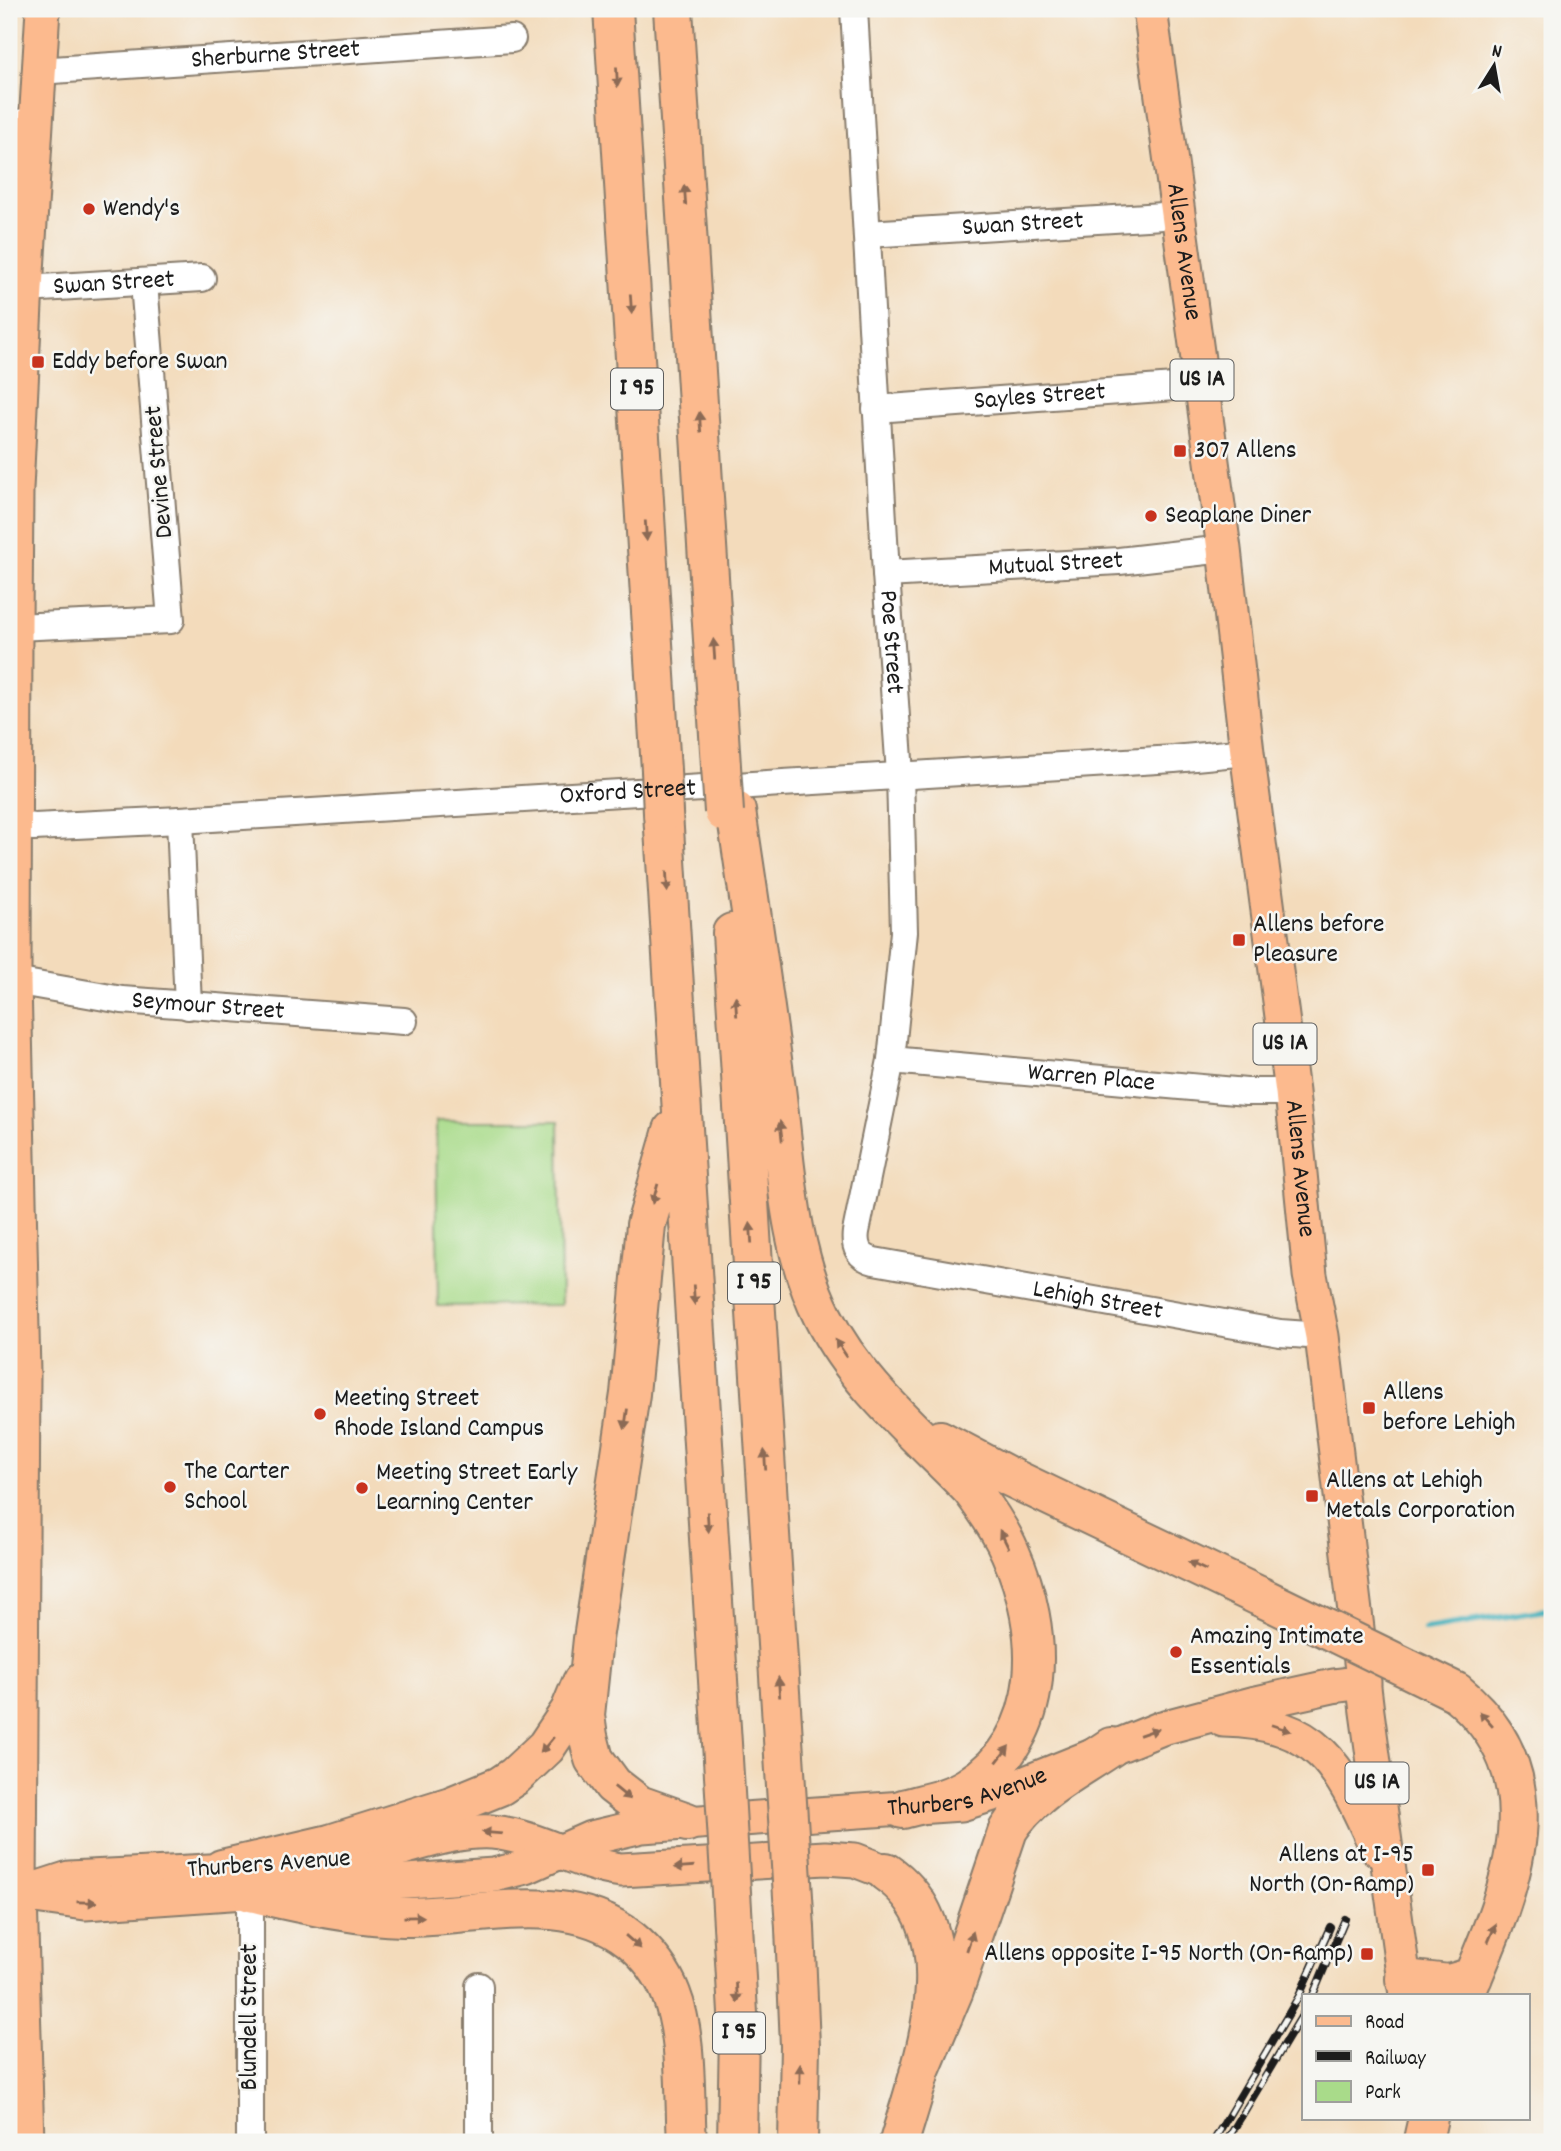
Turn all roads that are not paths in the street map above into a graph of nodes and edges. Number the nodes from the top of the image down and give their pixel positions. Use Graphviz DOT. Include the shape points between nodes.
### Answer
graph roads {
  1 [pos="43,9"];
  2 [pos="613,9"];
  3 [pos="673,9"];
  4 [pos="854,9"];
  5 [pos="1150,9"];
  6 [pos="512,39"];
  7 [pos="38,71"];
  8 [pos="22,123"];
  9 [pos="1179,215"];
  10 [pos="867,234"];
  11 [pos="202,278"];
  12 [pos="144,283"];
  13 [pos="20,301"];
  14 [pos="1202,385"];
  15 [pos="876,409"];
  16 [pos="13,490"];
  17 [pos="1224,549"];
  18 [pos="886,574"];
  19 [pos="15,627"];
  20 [pos="1247,752"];
  21 [pos="900,775"];
  22 [pos="730,811"];
  23 [pos="180,820"];
  24 [pos="11,824"];
  25 [pos="14,981"];
  26 [pos="188,1006"];
  27 [pos="404,1021"];
  28 [pos="12,1023"];
  29 [pos="891,1060"];
  30 [pos="1292,1092"];
  31 [pos="680,1105"];
  32 [pos="15,1216"];
  33 [pos="874,1261"];
  34 [pos="16,1333"];
  35 [pos="1322,1336"];
  36 [pos="877,1393"];
  37 [pos="15,1541"];
  38 [pos="593,1639"];
  39 [pos="1364,1682"];
  40 [pos="1189,1720"];
  41 [pos="1111,1748"];
  42 [pos="903,1809"];
  43 [pos="687,1822"];
  44 [pos="558,1851"];
  45 [pos="886,1872"];
  46 [pos="236,1880"];
  47 [pos="1392,1884"];
  48 [pos="14,1894"];
  49 [pos="479,1986"];
  50 [pos="1469,1986"];
  51 [pos="1406,1987"];
  52 [pos="919,2073"];
  53 [pos="27,2142"];
  54 [pos="250,2142"];
  55 [pos="478,2142"];
  56 [pos="687,2142"];
  57 [pos="737,2142"];
  58 [pos="798,2142"];
  59 [pos="899,2142"];
  1 -- 7 [label="main road"];
  2 -- 31 [label="highway, I 95, one-way, bridge"];
  22 -- 3 [label="highway, I 95, one-way, bridge" via="717,701"];
  4 -- 10 [label="street, Poe Street"];
  5 -- 9 [label="main road, Allens Avenue / US 1A"];
  6 -- 7 [label="street, Sherburne Street"];
  7 -- 8 [label="main road"];
  8 -- 13 [label="main road"];
  9 -- 10 [label="street, Swan Street"];
  9 -- 14 [label="main road, Allens Avenue / US 1A"];
  10 -- 15 [label="street, Poe Street"];
  11 -- 12 [label="street, Swan Street"];
  12 -- 13 [label="street, Swan Street"];
  12 -- 19 [label="street, Devine Street" via="171,620"];
  13 -- 16 [label="main road"];
  14 -- 15 [label="street, Sayles Street"];
  14 -- 17 [label="main road, Allens Avenue / US 1A"];
  15 -- 18 [label="street, Poe Street"];
  16 -- 19 [label="main road"];
  17 -- 18 [label="street, Mutual Street" via="1119,561"];
  17 -- 20 [label="main road, Allens Avenue / US 1A"];
  18 -- 21 [label="street, Poe Street"];
  19 -- 24 [label="main road"];
  20 -- 21 [label="street, Oxford Street"];
  20 -- 30 [label="main road, Allens Avenue / US 1A"];
  21 -- 23 [label="street, Oxford Street"];
  21 -- 29 [label="street, Poe Street" via="904,946"];
  36 -- 22 [label="highway, one-way" via="823,1317 800,1257"];
  58 -- 22 [label="highway, I 95, one-way, bridge" via="795,1928"];
  23 -- 24 [label="street, Oxford Street" via="34,827"];
  23 -- 26 [label="street"];
  24 -- 25 [label="main road"];
  25 -- 26 [label="street, Seymour Street"];
  25 -- 28 [label="main road"];
  26 -- 27 [label="street, Seymour Street"];
  28 -- 32 [label="main road"];
  29 -- 30 [label="street, Warren Place" via="1246,1092"];
  29 -- 33 [label="street, Poe Street" via="855,1240 863,1257"];
  30 -- 35 [label="main road, Allens Avenue / US 1A" via="1310,1275"];
  31 -- 38 [label="highway, one-way" via="646,1226 630,1394"];
  31 -- 57 [label="highway, I 95, one-way, bridge" via="739,2031"];
  32 -- 34 [label="main road"];
  33 -- 35 [label="street, Lehigh Street" via="1280,1333"];
  34 -- 37 [label="main road"];
  35 -- 39 [label="main road, Allens Avenue / US 1A"];
  42 -- 36 [label="highway, one-way" via="968,1787 1006,1753 1031,1700 1033,1636 1019,1576 999,1529 971,1489"];
  50 -- 36 [label="highway, one-way, bridge" via="1511,1881 1522,1807 1517,1773 1505,1745 1479,1711 1456,1692 969,1457 911,1421"];
  37 -- 48 [label="main road"];
  38 -- 43 [label="highway, one-way" via="585,1715 590,1748 599,1768 629,1800"];
  38 -- 46 [label="highway, one-way" via="578,1693 559,1729 530,1763 499,1786 451,1806 305,1851"];
  39 -- 40 [label="main road, Thurbers Avenue"];
  39 -- 47 [label="main road, Allens Avenue / US 1A"];
  41 -- 40 [label="main road, Thurbers Avenue, one-way"];
  40 -- 47 [label="main road, one-way" via="1260,1722 1309,1741 1343,1782"];
  41 -- 42 [label="main road, Thurbers Avenue" via="980,1800"];
  52 -- 41 [label="highway, one-way" via="954,1990 1008,1830 1033,1801"];
  42 -- 43 [label="main road, Thurbers Avenue"];
  43 -- 44 [label="main road, Thurbers Avenue" via="623,1829"];
  45 -- 44 [label="main road, Thurbers Avenue, one-way" via="855,1860 825,1858 621,1870"];
  44 -- 46 [label="main road, Thurbers Avenue" via="526,1867 494,1875"];
  44 -- 46 [label="main road, Thurbers Avenue, one-way" via="508,1834 471,1832 326,1866 282,1869"];
  45 -- 52 [label="highway" via="914,1898 932,1937 934,2002"];
  46 -- 48 [label="main road, Thurbers Avenue" via="69,1878"];
  46 -- 54 [label="street, Blundell Street"];
  46 -- 56 [label="highway, one-way" via="382,1916 551,1910 590,1916 623,1933 651,1959 671,1994 680,2036"];
  47 -- 51 [label="main road, Allens Avenue / US 1A"];
  48 -- 53 [label="main road"];
  49 -- 55 [label="street"];
  50 -- 51 [label="highway"];
  52 -- 59 [label="highway"];
}
